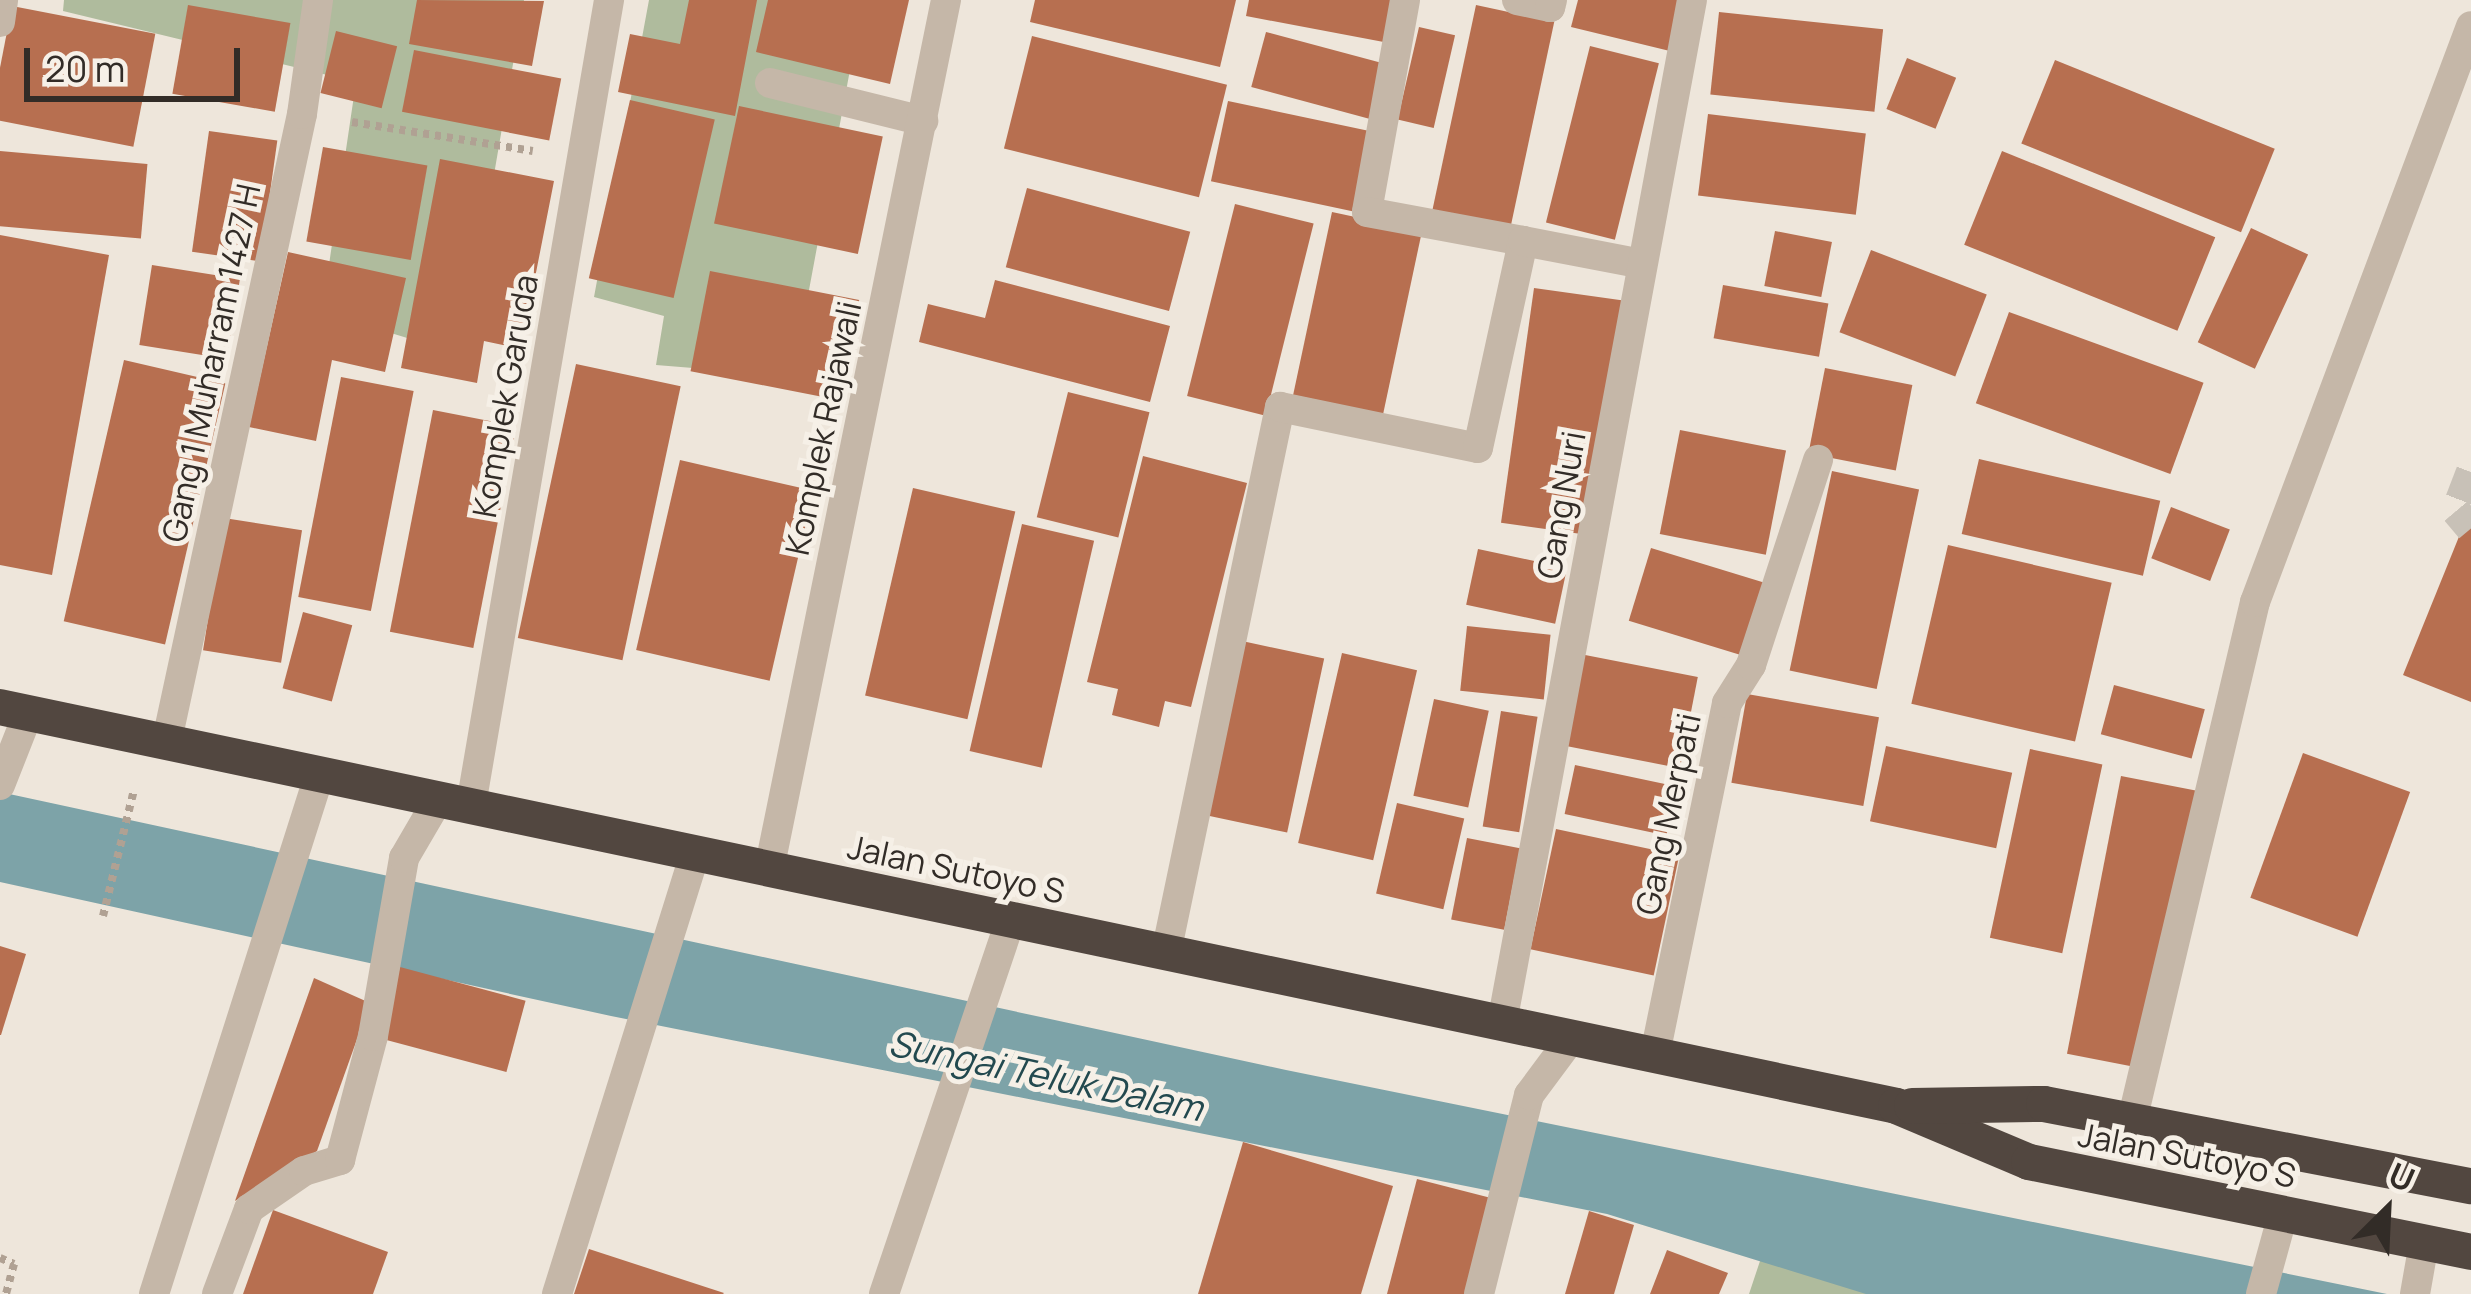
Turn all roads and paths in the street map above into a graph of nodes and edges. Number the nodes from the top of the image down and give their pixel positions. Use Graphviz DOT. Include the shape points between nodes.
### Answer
graph roads {
  1 [pos="3,0"];
  2 [pos="318,0"];
  3 [pos="609,0"];
  4 [pos="946,0"];
  5 [pos="1405,0"];
  6 [pos="1517,0"];
  7 [pos="1552,0"];
  8 [pos="1692,0"];
  9 [pos="0,22"];
  10 [pos="2471,26"];
  11 [pos="770,83"];
  12 [pos="302,114"];
  13 [pos="923,122"];
  14 [pos="582,158"];
  15 [pos="1523,241"];
  16 [pos="1642,265"];
  17 [pos="1819,460"];
  18 [pos="14,711"];
  19 [pos="167,740"];
  20 [pos="320,773"];
  21 [pos="2,779"];
  22 [pos="132,796"];
  23 [pos="455,801"];
  24 [pos="695,854"];
  25 [pos="769,870"];
  26 [pos="103,916"];
  27 [pos="1010,921"];
  28 [pos="1166,952"];
  29 [pos="1502,1023"];
  30 [pos="1572,1037"];
  31 [pos="1655,1054"];
  32 [pos="1896,1106"];
  33 [pos="2132,1121"];
  34 [pos="2471,1186"];
  35 [pos="2283,1214"];
  36 [pos="2424,1243"];
  37 [pos="2471,1252"];
  38 [pos="0,1258"];
  39 [pos="2415,1291"];
  40 [pos="6,1294"];
  41 [pos="154,1294"];
  42 [pos="217,1294"];
  43 [pos="557,1294"];
  44 [pos="884,1294"];
  45 [pos="1479,1294"];
  46 [pos="2261,1294"];
  1 -- 9 [label="street"];
  2 -- 12 [label="street, Gang 1 Muharram 1427 H"];
  3 -- 14 [label="street, Komplek Garuda"];
  4 -- 13 [label="street, Komplek Rajawali"];
  5 -- 15 [label="street" via="1367,212"];
  6 -- 7 [label="street" via="1550,7"];
  8 -- 16 [label="street, Gang Nuri"];
  10 -- 33 [label="street" via="2255,602"];
  11 -- 13 [label="street"];
  12 -- 14 [label="path"];
  12 -- 19 [label="street, Gang 1 Muharram 1427 H"];
  13 -- 25 [label="street, Komplek Rajawali"];
  14 -- 23 [label="street, Komplek Garuda"];
  15 -- 16 [label="street"];
  15 -- 28 [label="street" via="1478,448 1280,407"];
  16 -- 29 [label="street, Gang Nuri"];
  17 -- 31 [label="street, Gang Merpati" via="1751,664 1727,704"];
  18 -- 19 [label="highway, Jalan Sutoyo S"];
  18 -- 21 [label="street"];
  19 -- 20 [label="highway, Jalan Sutoyo S"];
  20 -- 23 [label="highway, Jalan Sutoyo S"];
  20 -- 41 [label="street"];
  22 -- 26 [label="path"];
  23 -- 24 [label="highway, Jalan Sutoyo S"];
  23 -- 42 [label="street" via="404,858 373,1036 340,1160 304,1171 249,1209"];
  24 -- 25 [label="highway, Jalan Sutoyo S"];
  24 -- 43 [label="street"];
  25 -- 27 [label="highway, Jalan Sutoyo S"];
  27 -- 28 [label="highway, Jalan Sutoyo S"];
  27 -- 44 [label="street"];
  28 -- 29 [label="highway, Jalan Sutoyo S"];
  29 -- 30 [label="highway, Jalan Sutoyo S"];
  30 -- 31 [label="highway, Jalan Sutoyo S"];
  30 -- 45 [label="street" via="1529,1095"];
  31 -- 32 [label="highway, Jalan Sutoyo S"];
  32 -- 33 [label="highway, Jalan Sutoyo S" via="2044,1104"];
  32 -- 35 [label="highway, Jalan Sutoyo S" via="2030,1162"];
  33 -- 34 [label="highway, Jalan Sutoyo S"];
  35 -- 36 [label="highway, Jalan Sutoyo S"];
  35 -- 46 [label="street"];
  36 -- 37 [label="highway, Jalan Sutoyo S"];
  36 -- 39 [label="street"];
  38 -- 40 [label="path" via="14,1264"];
}
